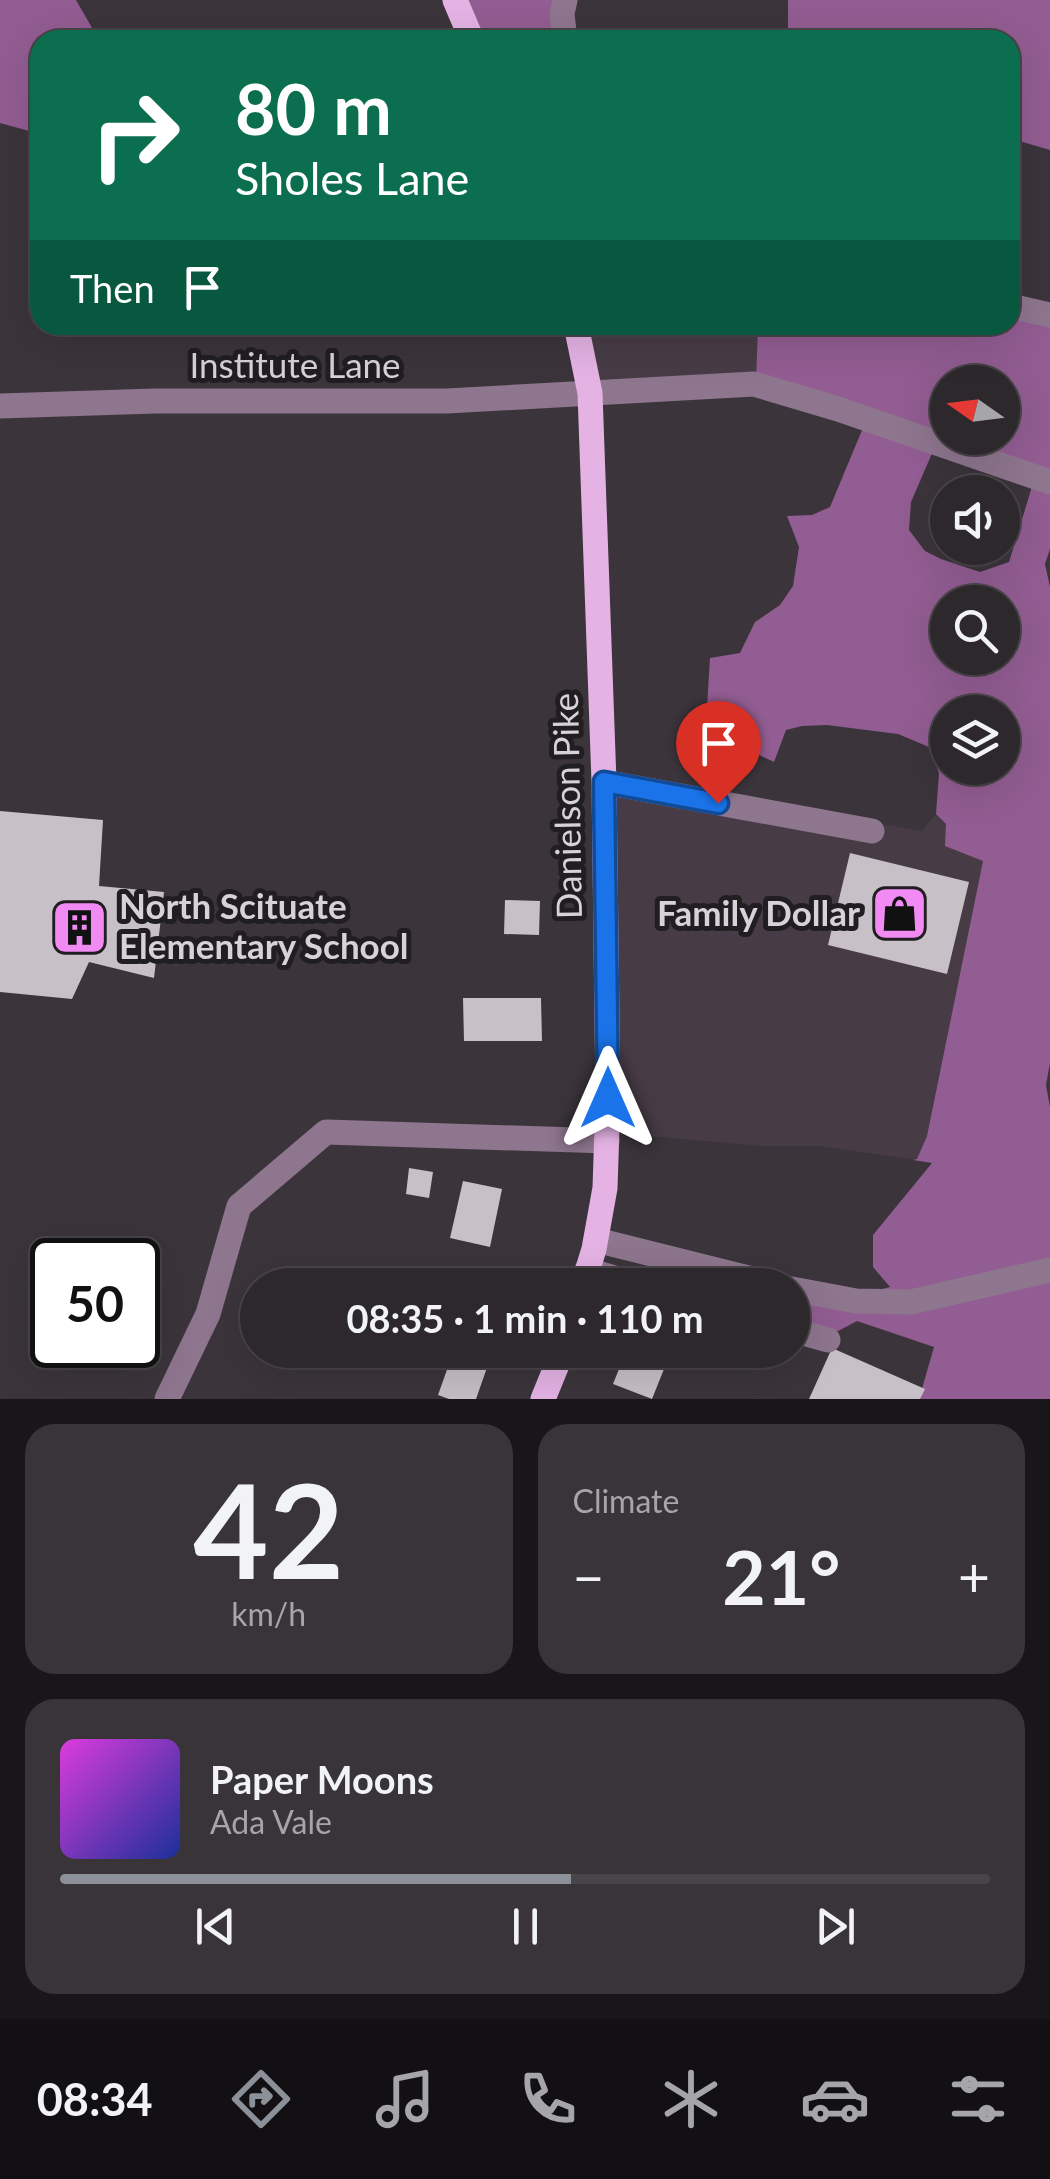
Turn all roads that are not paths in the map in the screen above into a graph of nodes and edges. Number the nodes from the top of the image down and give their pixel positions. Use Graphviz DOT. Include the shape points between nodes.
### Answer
graph roads {
  1 [pos="455,0"];
  2 [pos="565,0"];
  3 [pos="468,30"];
  4 [pos="564,30"];
  5 [pos="1020,308"];
  6 [pos="1050,315"];
  7 [pos="580,335"];
  8 [pos="590,392"];
  9 [pos="0,406"];
  10 [pos="1050,482"];
  11 [pos="604,782"];
  12 [pos="872,831"];
  13 [pos="607,1141"];
  14 [pos="596,1240"];
  15 [pos="588,1268"];
  16 [pos="708,1268"];
  17 [pos="1050,1270"];
  18 [pos="810,1292"];
  19 [pos="810,1335"];
  20 [pos="828,1340"];
  21 [pos="556,1368"];
  22 [pos="167,1399"];
  23 [pos="543,1399"];
  1 -- 3 [label="main road"];
  2 -- 4 [label="street"];
  5 -- 6 [label="street"];
  7 -- 8 [label="main road, Danielson Pike"];
  8 -- 9 [label="street, Institute Lane" via="446,401"];
  8 -- 10 [label="street, Institute Lane" via="754,384"];
  8 -- 11 [label="main road, Danielson Pike"];
  11 -- 12 [label="street"];
  11 -- 13 [label="main road, Danielson Pike"];
  13 -- 14 [label="main road, Danielson Pike"];
  13 -- 22 [label="street" via="326,1132 239,1206 208,1314"];
  14 -- 15 [label="main road, Danielson Pike"];
  14 -- 16 [label="street"];
  17 -- 18 [label="street" via="911,1302"];
  19 -- 20 [label="street"];
  21 -- 23 [label="main road"];
}
